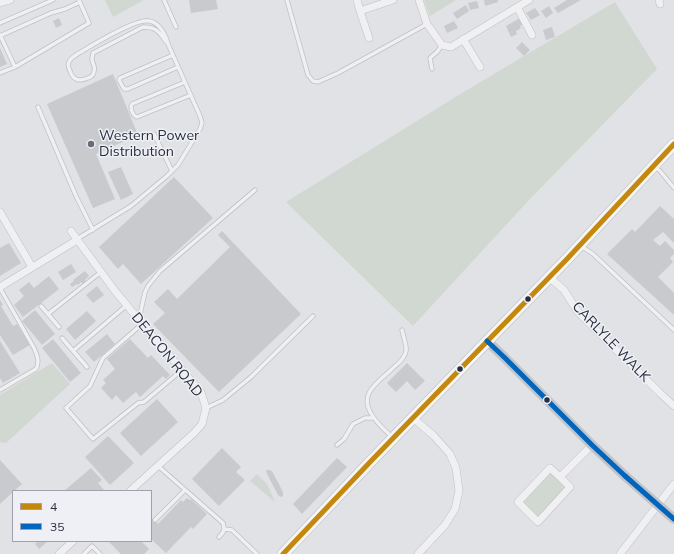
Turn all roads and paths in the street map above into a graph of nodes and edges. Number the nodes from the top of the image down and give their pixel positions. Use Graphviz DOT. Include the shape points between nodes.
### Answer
graph roads {
  1 [pos="10,0"];
  2 [pos="53,0"];
  3 [pos="164,0"];
  4 [pos="287,0"];
  5 [pos="357,0"];
  6 [pos="393,0"];
  7 [pos="419,0"];
  8 [pos="529,0"];
  9 [pos="79,1"];
  10 [pos="0,3"];
  11 [pos="517,8"];
  12 [pos="360,11"];
  13 [pos="0,23"];
  14 [pos="427,24"];
  15 [pos="176,27"];
  16 [pos="0,35"];
  17 [pos="532,35"];
  18 [pos="369,38"];
  19 [pos="463,39"];
  20 [pos="168,44"];
  21 [pos="442,45"];
  22 [pos="173,55"];
  23 [pos="15,67"];
  24 [pos="480,67"];
  25 [pos="178,68"];
  26 [pos="432,69"];
  27 [pos="0,74"];
  28 [pos="185,82"];
  29 [pos="190,95"];
  30 [pos="38,107"];
  31 [pos="154,134"];
  32 [pos="674,144"];
  33 [pos="654,166"];
  34 [pos="172,171"];
  35 [pos="674,188"];
  36 [pos="255,190"];
  37 [pos="0,212"];
  38 [pos="93,230"];
  39 [pos="71,231"];
  40 [pos="76,240"];
  41 [pos="580,245"];
  42 [pos="32,267"];
  43 [pos="101,272"];
  44 [pos="550,277"];
  45 [pos="0,288"];
  46 [pos="41,306"];
  47 [pos="127,306"];
  48 [pos="48,314"];
  49 [pos="313,316"];
  50 [pos="141,322"];
  51 [pos="58,327"];
  52 [pos="402,330"];
  53 [pos="674,330"];
  54 [pos="62,338"];
  55 [pos="487,341"];
  56 [pos="73,351"];
  57 [pos="87,367"];
  58 [pos="182,370"];
  59 [pos="0,390"];
  60 [pos="674,406"];
  61 [pos="206,408"];
  62 [pos="374,418"];
  63 [pos="413,418"];
  64 [pos="393,438"];
  65 [pos="336,445"];
  66 [pos="592,445"];
  67 [pos="158,466"];
  68 [pos="560,477"];
  69 [pos="674,484"];
  70 [pos="131,490"];
  71 [pos="185,490"];
  72 [pos="658,505"];
  73 [pos="674,519"];
  74 [pos="155,520"];
  75 [pos="225,529"];
  76 [pos="219,537"];
  77 [pos="72,542"];
  78 [pos="423,552"];
  79 [pos="59,554"];
  80 [pos="84,554"];
  81 [pos="100,554"];
  82 [pos="257,554"];
  83 [pos="283,554"];
  84 [pos="620,554"];
  1 -- 10 [label="street"];
  2 -- 13 [label="lane"];
  3 -- 15 [label="lane"];
  4 -- 14 [label="lane" via="308,75 313,81 318,82"];
  5 -- 12 [label="street"];
  6 -- 12 [label="street"];
  7 -- 14 [label="street"];
  8 -- 11 [label="street"];
  9 -- 16 [label="lane"];
  9 -- 23 [label="lane" via="89,24"];
  11 -- 17 [label="street"];
  11 -- 19 [label="street"];
  12 -- 18 [label="street"];
  14 -- 21 [label="street"];
  16 -- 23 [label="lane"];
  19 -- 21 [label="street" via="451,47"];
  19 -- 24 [label="street"];
  20 -- 20 [label="lane" via="156,29 143,27 93,53 95,67 88,78 74,78 68,66 76,55 108,36 142,21 155,22 167,37"];
  20 -- 22 [label="lane"];
  21 -- 26 [label="lane" via="430,58"];
  22 -- 25 [label="lane"];
  22 -- 25 [label="lane" via="119,80 124,89 128,89"];
  23 -- 27 [label="lane"];
  25 -- 28 [label="lane"];
  28 -- 29 [label="lane"];
  28 -- 29 [label="lane" via="132,104 134,116 137,118"];
  29 -- 34 [label="lane" via="202,123"];
  30 -- 38 [label="lane"];
  31 -- 34 [label="lane"];
  32 -- 33 [label="main road"];
  33 -- 35 [label="lane"];
  33 -- 41 [label="main road"];
  34 -- 38 [label="lane" via="130,206"];
  36 -- 50 [label="lane" via="160,271 145,292"];
  37 -- 42 [label="street"];
  38 -- 40 [label="lane"];
  39 -- 40 [label="street, DEACON ROAD"];
  40 -- 42 [label="street"];
  40 -- 43 [label="street, DEACON ROAD"];
  41 -- 44 [label="main road"];
  41 -- 53 [label="lane" via="594,254"];
  42 -- 45 [label="street"];
  43 -- 47 [label="street, DEACON ROAD"];
  43 -- 48 [label="lane"];
  44 -- 55 [label="main road"];
  44 -- 60 [label="street, CARLYLE WALK" via="564,290 578,312"];
  45 -- 59 [label="lane" via="38,357 36,369"];
  46 -- 48 [label="lane"];
  47 -- 50 [label="street, DEACON ROAD"];
  47 -- 56 [label="lane"];
  48 -- 51 [label="lane"];
  49 -- 61 [label="lane" via="251,377 223,400"];
  50 -- 58 [label="street, DEACON ROAD"];
  50 -- 58 [label="lane" via="103,358 90,386 66,408 94,439"];
  52 -- 62 [label="lane" via="407,350 405,354 398,365 369,393 369,410"];
  54 -- 56 [label="lane"];
  55 -- 63 [label="main road"];
  55 -- 66 [label="main road"];
  56 -- 57 [label="lane"];
  58 -- 61 [label="street, DEACON ROAD" via="201,392"];
  61 -- 67 [label="street, DEACON ROAD" via="202,424"];
  62 -- 64 [label="lane"];
  62 -- 65 [label="lane" via="365,418 353,424 344,439"];
  63 -- 64 [label="main road"];
  63 -- 78 [label="street" via="450,454 456,468 459,491 455,509"];
  64 -- 83 [label="main road"];
  66 -- 68 [label="street"];
  66 -- 72 [label="main road"];
  67 -- 70 [label="street, DEACON ROAD"];
  67 -- 71 [label="lane"];
  68 -- 68 [label="street" via="570,487 538,522 518,502 550,468"];
  69 -- 72 [label="street"];
  71 -- 74 [label="lane"];
  71 -- 75 [label="lane" via="223,523"];
  72 -- 73 [label="main road"];
  72 -- 84 [label="street"];
  75 -- 76 [label="lane"];
  75 -- 82 [label="lane" via="232,530"];
  77 -- 79 [label="street"];
  80 -- 81 [label="lane" via="92,546"];
}
